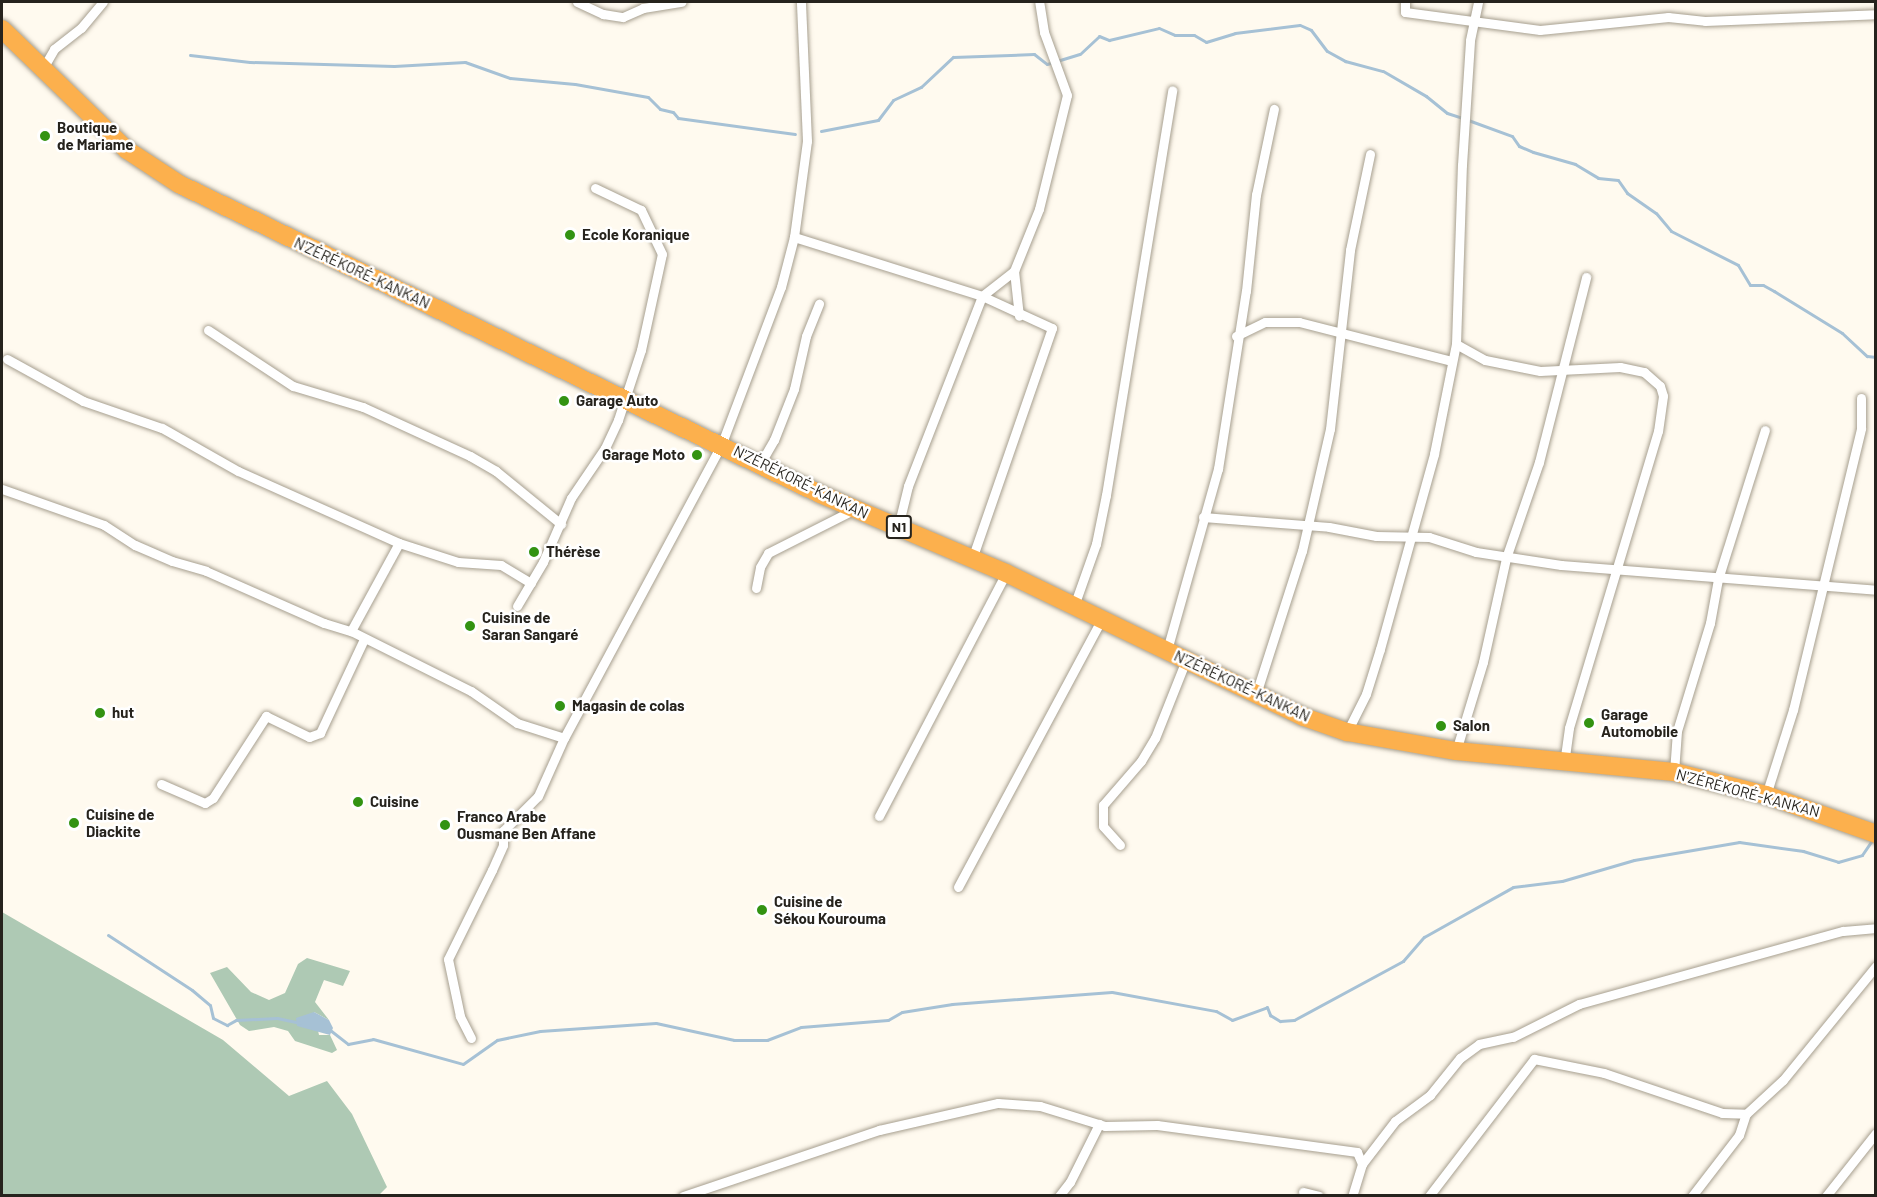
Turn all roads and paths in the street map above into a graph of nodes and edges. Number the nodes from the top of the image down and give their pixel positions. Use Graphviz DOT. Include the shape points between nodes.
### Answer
graph roads {
  1 [pos="103,2"];
  2 [pos="577,2"];
  3 [pos="682,2"];
  4 [pos="801,2"];
  5 [pos="1039,2"];
  6 [pos="1405,2"];
  7 [pos="1478,2"];
  8 [pos="1875,14"];
  9 [pos="1472,23"];
  10 [pos="2,29"];
  11 [pos="42,70"];
  12 [pos="1172,90"];
  13 [pos="1274,109"];
  14 [pos="1370,154"];
  15 [pos="595,188"];
  16 [pos="794,237"];
  17 [pos="1014,271"];
  18 [pos="1586,277"];
  19 [pos="982,296"];
  20 [pos="819,303"];
  21 [pos="1019,316"];
  22 [pos="208,330"];
  23 [pos="1340,334"];
  24 [pos="1236,336"];
  25 [pos="1456,344"];
  26 [pos="7,359"];
  27 [pos="1452,361"];
  28 [pos="1563,371"];
  29 [pos="1860,398"];
  30 [pos="626,400"];
  31 [pos="1765,430"];
  32 [pos="722,443"];
  33 [pos="760,464"];
  34 [pos="2,489"];
  35 [pos="856,509"];
  36 [pos="1203,517"];
  37 [pos="561,524"];
  38 [pos="1308,525"];
  39 [pos="898,527"];
  40 [pos="1412,535"];
  41 [pos="399,543"];
  42 [pos="1506,558"];
  43 [pos="972,559"];
  44 [pos="1619,568"];
  45 [pos="1006,573"];
  46 [pos="1718,579"];
  47 [pos="531,583"];
  48 [pos="1821,586"];
  49 [pos="756,588"];
  50 [pos="1875,590"];
  51 [pos="517,606"];
  52 [pos="1074,606"];
  53 [pos="1102,619"];
  54 [pos="351,631"];
  55 [pos="364,639"];
  56 [pos="1167,651"];
  57 [pos="1186,660"];
  58 [pos="1256,694"];
  59 [pos="1347,732"];
  60 [pos="564,738"];
  61 [pos="1456,752"];
  62 [pos="1564,762"];
  63 [pos="1674,772"];
  64 [pos="161,784"];
  65 [pos="1766,795"];
  66 [pos="879,816"];
  67 [pos="1874,830"];
  68 [pos="1120,844"];
  69 [pos="958,887"];
  70 [pos="1875,928"];
  71 [pos="1875,966"];
  72 [pos="471,1038"];
  73 [pos="1746,1114"];
  74 [pos="1099,1124"];
  75 [pos="1875,1133"];
  76 [pos="1362,1164"];
  77 [pos="1303,1192"];
  78 [pos="683,1196"];
  79 [pos="1059,1196"];
  80 [pos="1319,1196"];
  81 [pos="1352,1196"];
  82 [pos="1429,1196"];
  83 [pos="1692,1196"];
  84 [pos="1826,1196"];
  1 -- 11 [label="street" via="81,28 54,49"];
  2 -- 3 [label="street" via="603,14 623,17 643,8"];
  4 -- 16 [label="street" via="808,124"];
  5 -- 17 [label="street" via="1044,32 1067,95 1039,209"];
  6 -- 9 [label="street" via="1405,12"];
  7 -- 9 [label="street"];
  8 -- 9 [label="street" via="1705,21 1668,17 1540,30"];
  9 -- 25 [label="street"];
  10 -- 11 [label="highway, N'ZÉRÉKORÉ-KANKAN / N1"];
  11 -- 30 [label="highway, N'ZÉRÉKORÉ-KANKAN / N1" via="127,150 179,184"];
  12 -- 52 [label="street" via="1106,495 1096,544"];
  13 -- 24 [label="street" via="1256,195 1246,291"];
  14 -- 23 [label="street" via="1350,250"];
  15 -- 30 [label="street" via="641,210 662,254"];
  16 -- 19 [label="street"];
  16 -- 32 [label="street" via="781,286"];
  17 -- 19 [label="street"];
  17 -- 21 [label="street"];
  18 -- 28 [label="street"];
  19 -- 21 [label="street"];
  19 -- 39 [label="street" via="908,486"];
  20 -- 33 [label="street" via="806,336 794,388"];
  21 -- 43 [label="street" via="1039,320 1052,328"];
  22 -- 37 [label="street" via="293,386 363,407 470,456 496,471"];
  23 -- 24 [label="street" via="1299,322 1265,322"];
  23 -- 27 [label="street"];
  23 -- 38 [label="street" via="1330,429"];
  24 -- 36 [label="street" via="1218,469"];
  25 -- 27 [label="street"];
  25 -- 28 [label="street" via="1485,360"];
  26 -- 41 [label="street" via="83,401 162,428 238,471"];
  27 -- 40 [label="street" via="1434,454"];
  28 -- 42 [label="street" via="1539,462"];
  28 -- 44 [label="street" via="1620,367 1644,372 1660,386 1663,396 1658,431"];
  29 -- 48 [label="street" via="1861,428"];
  30 -- 32 [label="highway, N'ZÉRÉKORÉ-KANKAN / N1"];
  30 -- 37 [label="street" via="605,447 571,498"];
  31 -- 46 [label="street"];
  32 -- 33 [label="highway, N'ZÉRÉKORÉ-KANKAN / N1"];
  32 -- 60 [label="street"];
  33 -- 35 [label="highway, N'ZÉRÉKORÉ-KANKAN / N1"];
  34 -- 54 [label="street" via="104,525 135,545 172,561 206,571"];
  35 -- 39 [label="highway, N'ZÉRÉKORÉ-KANKAN / N1"];
  35 -- 49 [label="street" via="768,553 760,567"];
  36 -- 38 [label="street"];
  36 -- 56 [label="street"];
  37 -- 47 [label="street"];
  38 -- 40 [label="street" via="1376,536"];
  38 -- 58 [label="street"];
  39 -- 43 [label="highway, N'ZÉRÉKORÉ-KANKAN / N1"];
  40 -- 42 [label="street"];
  40 -- 59 [label="street" via="1366,694"];
  41 -- 47 [label="street" via="458,562 501,565"];
  41 -- 54 [label="street"];
  42 -- 44 [label="street"];
  42 -- 61 [label="street" via="1483,662"];
  43 -- 45 [label="highway, N'ZÉRÉKORÉ-KANKAN / N1"];
  44 -- 46 [label="street"];
  44 -- 62 [label="street" via="1569,728"];
  45 -- 52 [label="highway, N'ZÉRÉKORÉ-KANKAN / N1"];
  45 -- 66 [label="street"];
  46 -- 48 [label="street"];
  46 -- 63 [label="street" via="1710,623 1677,731"];
  47 -- 51 [label="street"];
  48 -- 50 [label="street"];
  48 -- 65 [label="street" via="1793,710"];
  52 -- 53 [label="highway, N'ZÉRÉKORÉ-KANKAN / N1"];
  53 -- 56 [label="highway, N'ZÉRÉKORÉ-KANKAN / N1"];
  53 -- 69 [label="street"];
  54 -- 55 [label="street"];
  55 -- 60 [label="street" via="471,692 517,723"];
  55 -- 64 [label="street" via="320,733 309,737 266,716 213,798 205,803"];
  56 -- 57 [label="highway, N'ZÉRÉKORÉ-KANKAN / N1"];
  57 -- 58 [label="highway, N'ZÉRÉKORÉ-KANKAN / N1"];
  57 -- 68 [label="street" via="1155,738 1142,760 1103,805 1103,826"];
  58 -- 59 [label="highway, N'ZÉRÉKORÉ-KANKAN / N1"];
  59 -- 61 [label="highway, N'ZÉRÉKORÉ-KANKAN / N1"];
  60 -- 72 [label="street" via="538,796 503,831 503,845 448,959 460,1016"];
  61 -- 62 [label="highway, N'ZÉRÉKORÉ-KANKAN / N1"];
  62 -- 63 [label="highway, N'ZÉRÉKORÉ-KANKAN / N1"];
  63 -- 65 [label="highway, N'ZÉRÉKORÉ-KANKAN / N1"];
  65 -- 67 [label="highway, N'ZÉRÉKORÉ-KANKAN / N1"];
  70 -- 76 [label="street" via="1843,931 1579,1004 1513,1037 1479,1044 1460,1058 1430,1095 1395,1121"];
  71 -- 73 [label="street" via="1783,1080"];
  73 -- 82 [label="street" via="1722,1113 1604,1073 1534,1059"];
  73 -- 83 [label="street" via="1739,1135"];
  74 -- 76 [label="street" via="1157,1125 1291,1141 1357,1152"];
  74 -- 78 [label="street" via="1040,1106 998,1103 960,1109 879,1130"];
  74 -- 79 [label="street"];
  75 -- 84 [label="street"];
  76 -- 81 [label="street"];
  77 -- 80 [label="street"];
}
